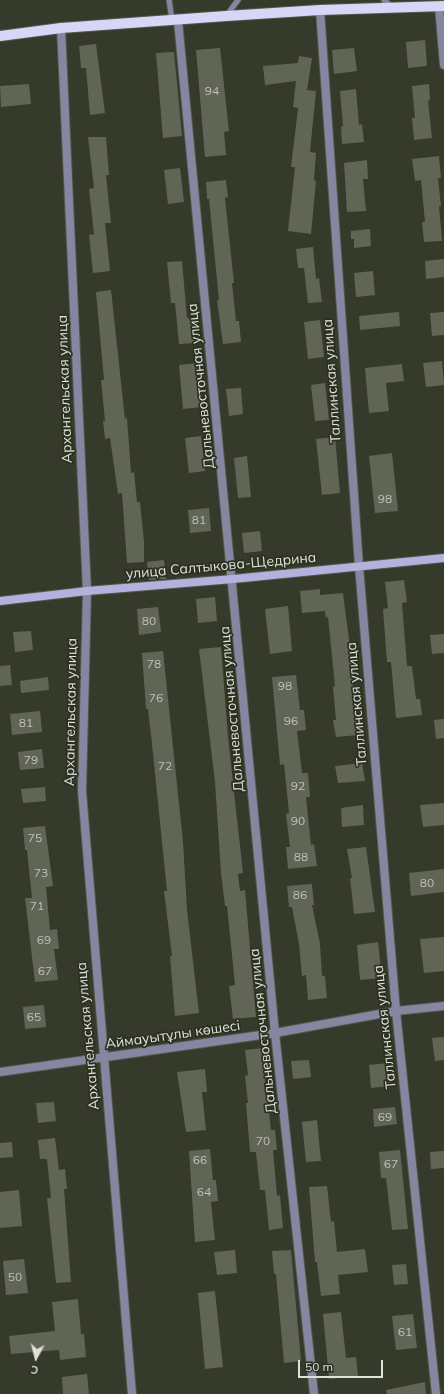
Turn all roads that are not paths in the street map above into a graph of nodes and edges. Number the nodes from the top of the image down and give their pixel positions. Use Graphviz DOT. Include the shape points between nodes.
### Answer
graph roads {
  1 [pos="169,0"];
  2 [pos="238,0"];
  3 [pos="384,0"];
  4 [pos="441,6"];
  5 [pos="393,8"];
  6 [pos="320,10"];
  7 [pos="226,16"];
  8 [pos="175,21"];
  9 [pos="61,28"];
  10 [pos="0,36"];
  11 [pos="444,65"];
  12 [pos="444,558"];
  13 [pos="358,566"];
  14 [pos="233,579"];
  15 [pos="87,591"];
  16 [pos="0,601"];
  17 [pos="444,1006"];
  18 [pos="396,1011"];
  19 [pos="275,1033"];
  20 [pos="103,1058"];
  21 [pos="0,1072"];
  22 [pos="132,1394"];
  23 [pos="314,1394"];
  24 [pos="436,1394"];
  1 -- 8 [label="lane"];
  2 -- 7 [label="lane"];
  3 -- 5 [label="lane"];
  4 -- 5 [label="main road"];
  4 -- 11 [label="street"];
  5 -- 6 [label="main road"];
  6 -- 7 [label="main road"];
  6 -- 13 [label="street, Таллинская улица"];
  7 -- 8 [label="main road"];
  8 -- 9 [label="main road"];
  8 -- 14 [label="street, Дальневосточная улица"];
  9 -- 10 [label="main road"];
  9 -- 15 [label="street, Архангельская улица"];
  12 -- 13 [label="street, улица Салтыкова-Щедрина"];
  13 -- 14 [label="street, улица Салтыкова-Щедрина"];
  13 -- 18 [label="street, Таллинская улица"];
  14 -- 15 [label="street, улица Салтыкова-Щедрина"];
  14 -- 19 [label="street, Дальневосточная улица"];
  15 -- 16 [label="street, улица Салтыкова-Щедрина"];
  15 -- 20 [label="street, Архангельская улица" via="82,791"];
  17 -- 18 [label="street, Аймауытұлы көшесі"];
  18 -- 19 [label="street, Аймауытұлы көшесі"];
  18 -- 24 [label="street, Таллинская улица"];
  19 -- 20 [label="street, Аймауытұлы көшесі"];
  19 -- 23 [label="street, Дальневосточная улица"];
  20 -- 21 [label="street, Аймауытұлы көшесі"];
  20 -- 22 [label="street, Архангельская улица"];
}
